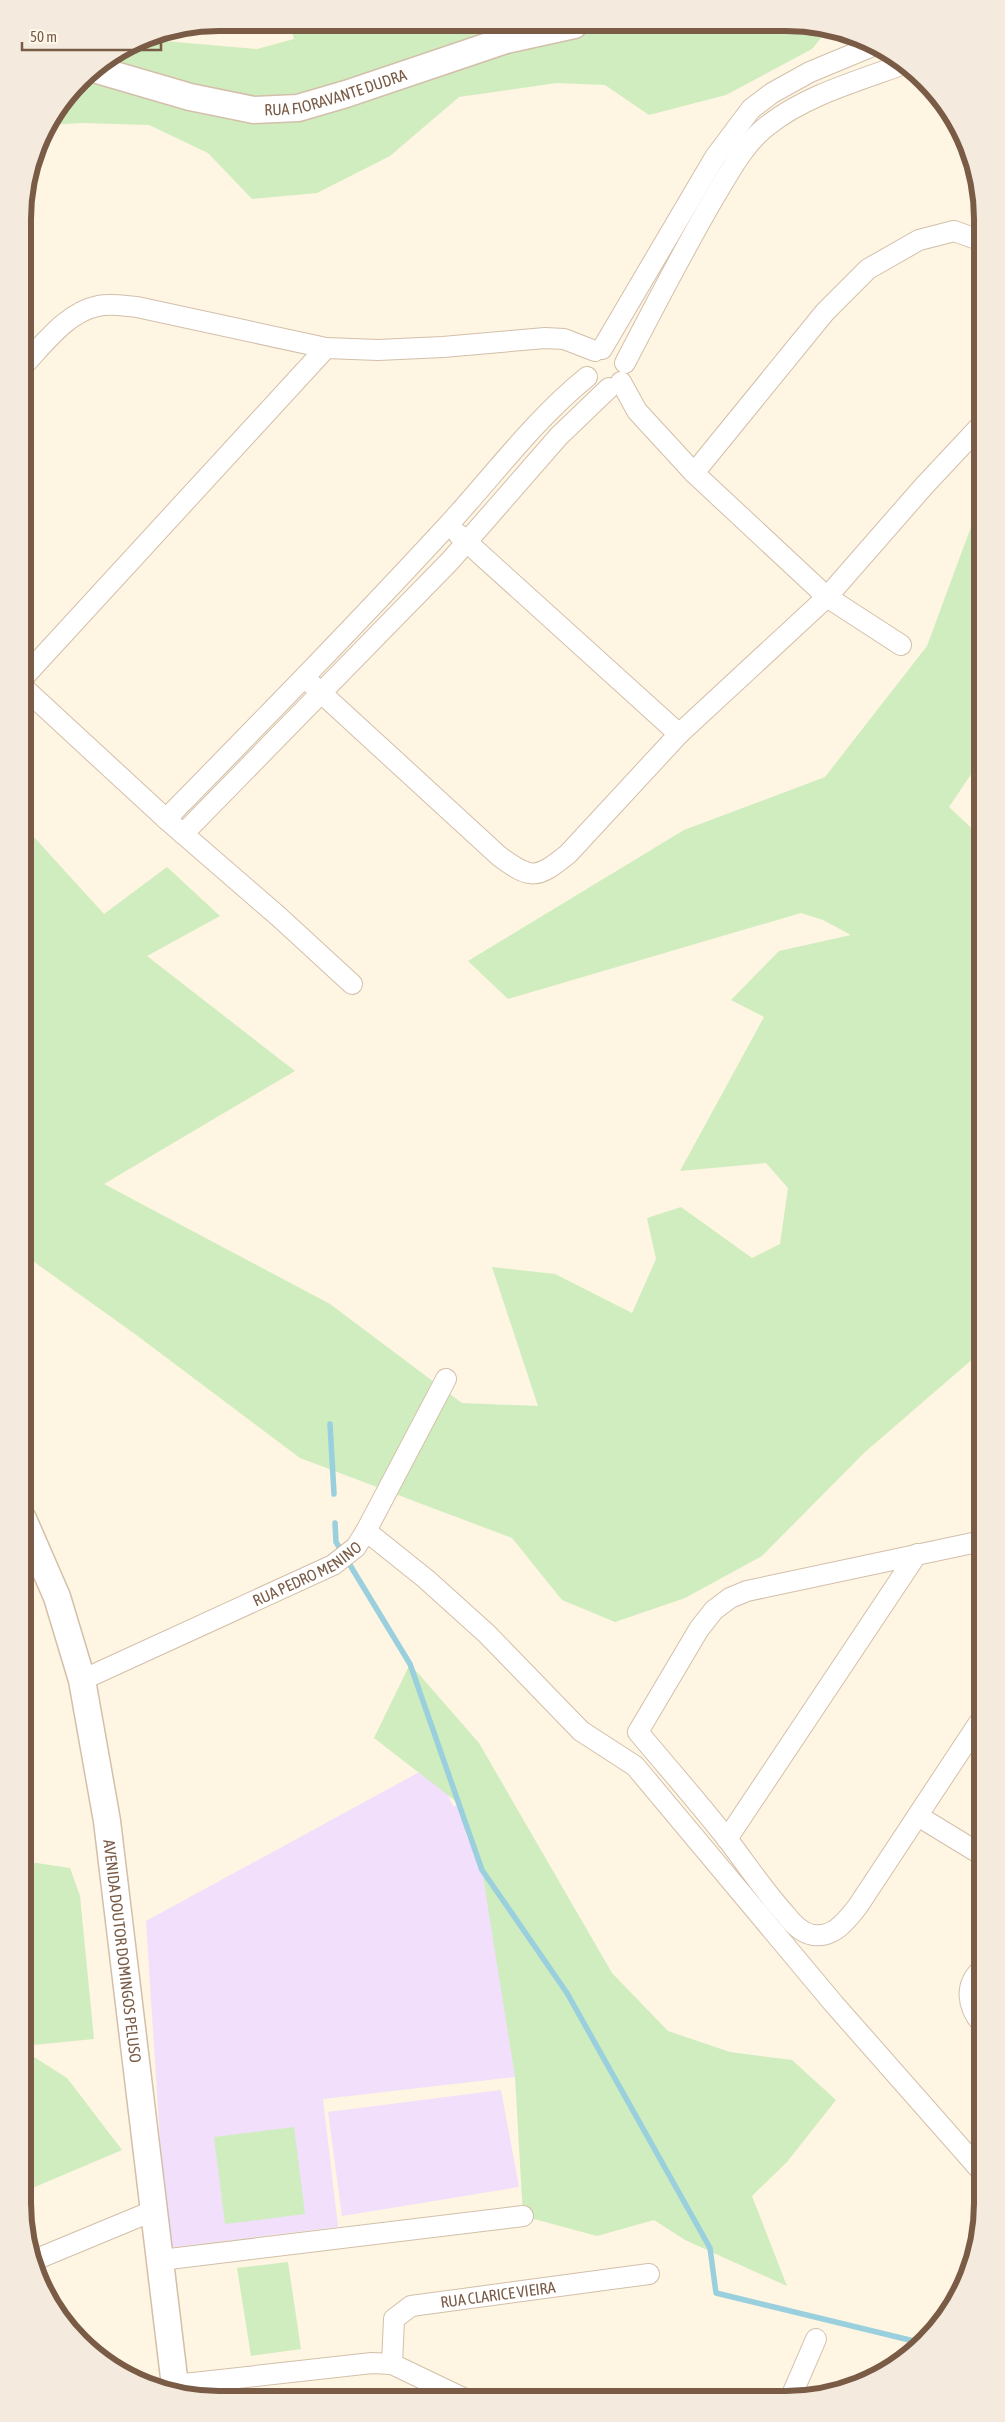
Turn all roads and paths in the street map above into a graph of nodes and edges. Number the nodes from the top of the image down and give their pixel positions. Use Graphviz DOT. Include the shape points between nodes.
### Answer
graph roads {
  1 [pos="542,31"];
  2 [pos="864,49"];
  3 [pos="896,67"];
  4 [pos="103,72"];
  5 [pos="974,238"];
  6 [pos="326,348"];
  7 [pos="599,350"];
  8 [pos="31,357"];
  9 [pos="587,377"];
  10 [pos="618,378"];
  11 [pos="974,433"];
  12 [pos="694,473"];
  13 [pos="448,526"];
  14 [pos="468,542"];
  15 [pos="827,597"];
  16 [pos="902,645"];
  17 [pos="31,669"];
  18 [pos="305,678"];
  19 [pos="320,692"];
  20 [pos="31,694"];
  21 [pos="679,734"];
  22 [pos="166,819"];
  23 [pos="183,834"];
  24 [pos="352,984"];
  25 [pos="446,1379"];
  26 [pos="31,1537"];
  27 [pos="361,1539"];
  28 [pos="974,1543"];
  29 [pos="917,1554"];
  30 [pos="82,1680"];
  31 [pos="974,1730"];
  32 [pos="638,1732"];
  33 [pos="622,1756"];
  34 [pos="918,1816"];
  35 [pos="727,1839"];
  36 [pos="974,1850"];
  37 [pos="974,1977"];
  38 [pos="974,2010"];
  39 [pos="974,2163"];
  40 [pos="155,2210"];
  41 [pos="523,2216"];
  42 [pos="40,2258"];
  43 [pos="161,2260"];
  44 [pos="649,2274"];
  45 [pos="816,2339"];
  46 [pos="392,2364"];
  47 [pos="175,2385"];
  48 [pos="190,2388"];
  49 [pos="794,2390"];
  50 [pos="448,2391"];
  1 -- 4 [label="street, RUA FIORAVANTE DUDRA" via="298,108 254,110 190,97"];
  2 -- 7 [label="street" via="810,72 772,93 751,110 715,157"];
  3 -- 10 [label="street" via="824,93 765,127 718,192 667,280"];
  5 -- 12 [label="street" via="954,231 919,240 868,269 825,312"];
  6 -- 7 [label="street" via="444,347 545,338 564,339"];
  6 -- 8 [label="street" via="137,307 98,306 77,314"];
  6 -- 17 [label="street"];
  7 -- 9 [label="street" via="585,365"];
  7 -- 10 [label="street" via="616,352"];
  9 -- 10 [label="street" via="596,387"];
  9 -- 13 [label="street" via="563,396"];
  10 -- 12 [label="street" via="637,411"];
  10 -- 14 [label="street" via="559,436"];
  11 -- 15 [label="street"];
  12 -- 15 [label="street"];
  13 -- 14 [label="street"];
  13 -- 18 [label="street"];
  14 -- 19 [label="street"];
  14 -- 21 [label="street"];
  15 -- 16 [label="street"];
  15 -- 21 [label="street"];
  18 -- 19 [label="street"];
  18 -- 22 [label="street"];
  19 -- 21 [label="street" via="499,856 517,870 529,874 553,866 568,854"];
  19 -- 23 [label="street"];
  20 -- 22 [label="street"];
  22 -- 23 [label="street"];
  23 -- 24 [label="street"];
  25 -- 27 [label="street, RUA PEDRO MENINO"];
  26 -- 30 [label="street, AVENIDA DOUTOR DOMINGOS PELUSO" via="57,1597"];
  27 -- 30 [label="street, RUA PEDRO MENINO" via="333,1565"];
  27 -- 33 [label="street" via="426,1580 487,1634 581,1731"];
  28 -- 29 [label="street"];
  29 -- 32 [label="street" via="747,1591 730,1598 714,1610 698,1629"];
  29 -- 35 [label="street"];
  30 -- 40 [label="street, AVENIDA DOUTOR DOMINGOS PELUSO" via="107,1821"];
  31 -- 34 [label="street"];
  32 -- 33 [label="street"];
  32 -- 35 [label="street"];
  33 -- 39 [label="street" via="644,1777 834,2004"];
  34 -- 35 [label="street" via="858,1906 834,1932 822,1936 800,1929 786,1916"];
  34 -- 36 [label="street"];
  37 -- 38 [label="street" via="969,1988 969,2001"];
  40 -- 42 [label="street"];
  40 -- 43 [label="street, AVENIDA DOUTOR DOMINGOS PELUSO"];
  41 -- 43 [label="street"];
  43 -- 47 [label="street, AVENIDA DOUTOR DOMINGOS PELUSO"];
  44 -- 46 [label="street, RUA CLARICE VIEIRA" via="411,2306 394,2319"];
  45 -- 49 [label="street"];
  46 -- 48 [label="street" via="372,2363"];
  46 -- 50 [label="street"];
}
